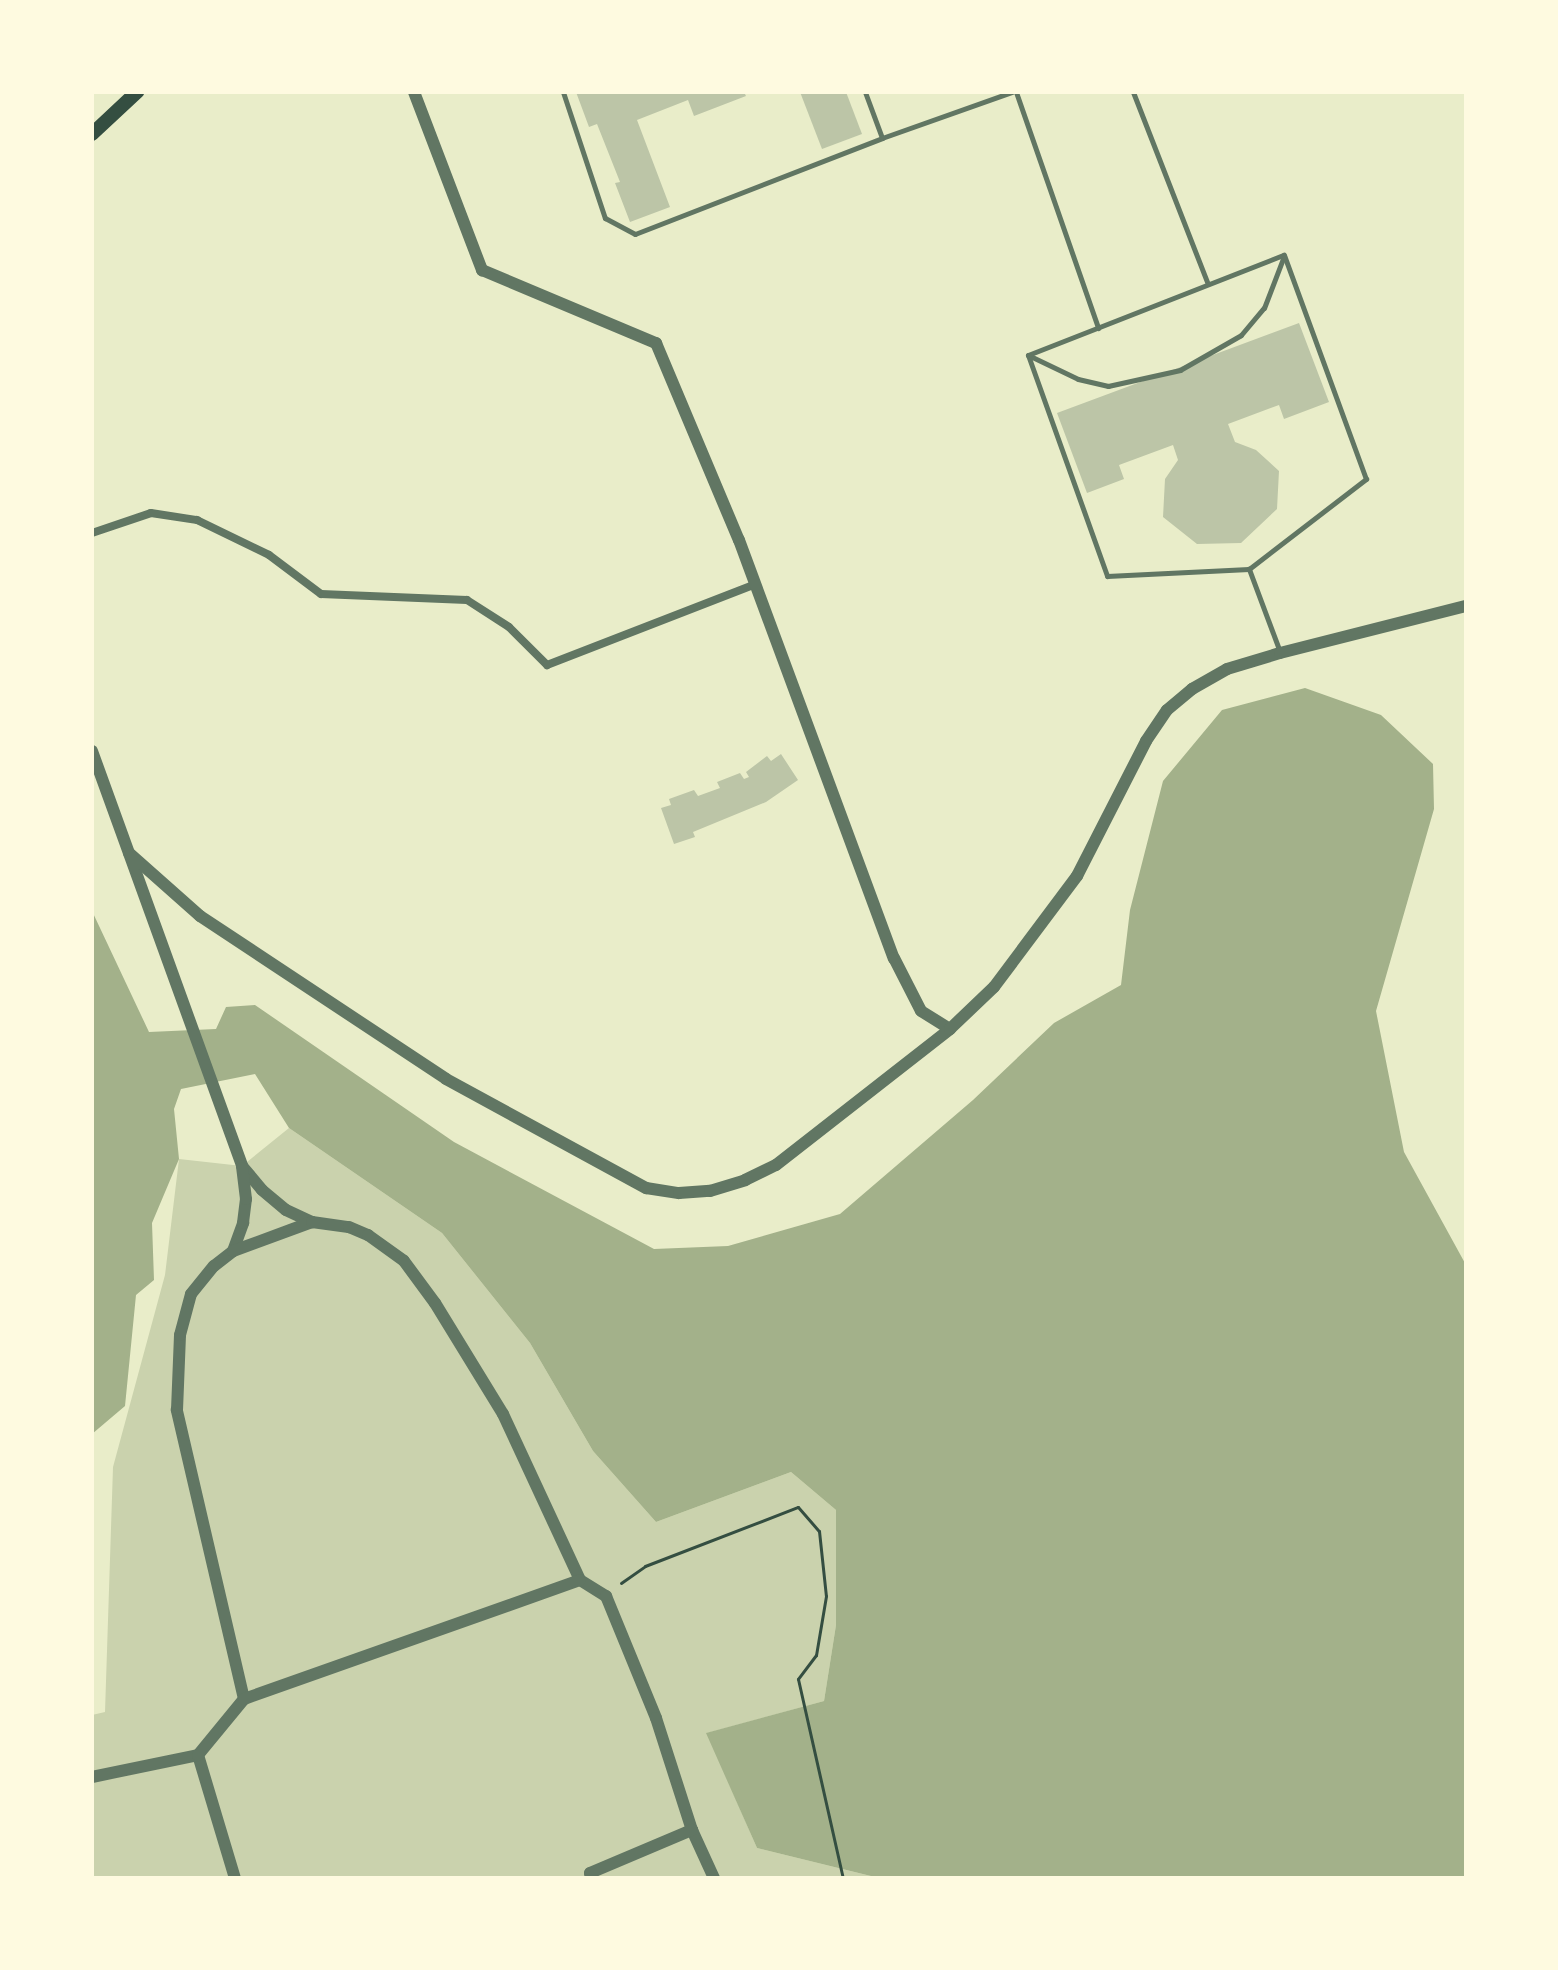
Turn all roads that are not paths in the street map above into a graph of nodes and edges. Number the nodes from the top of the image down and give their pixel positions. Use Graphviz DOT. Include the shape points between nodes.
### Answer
graph roads {
  1 [pos="137,92"];
  2 [pos="414,92"];
  3 [pos="563,92"];
  4 [pos="865,92"];
  5 [pos="1014,92"];
  6 [pos="1133,92"];
  7 [pos="92,134"];
  8 [pos="882,138"];
  9 [pos="1284,255"];
  10 [pos="1208,284"];
  11 [pos="1098,328"];
  12 [pos="1028,355"];
  13 [pos="92,533"];
  14 [pos="1249,569"];
  15 [pos="756,584"];
  16 [pos="1466,606"];
  17 [pos="1280,653"];
  18 [pos="92,751"];
  19 [pos="129,853"];
  20 [pos="950,1029"];
  21 [pos="242,1166"];
  22 [pos="312,1222"];
  23 [pos="233,1251"];
  24 [pos="580,1580"];
  25 [pos="244,1699"];
  26 [pos="198,1755"];
  27 [pos="92,1777"];
  28 [pos="692,1830"];
  29 [pos="235,1878"];
  30 [pos="591,1878"];
  31 [pos="714,1878"];
  1 -- 7 [label="main road"];
  2 -- 15 [label="street" via="482,270 656,343"];
  3 -- 8 [label="lane" via="605,218 635,234"];
  4 -- 8 [label="lane"];
  5 -- 8 [label="lane"];
  5 -- 11 [label="lane"];
  6 -- 10 [label="lane"];
  9 -- 10 [label="lane"];
  9 -- 12 [label="lane" via="1264,308 1241,335 1180,370 1108,386 1078,379"];
  9 -- 14 [label="lane" via="1366,479"];
  10 -- 11 [label="lane"];
  11 -- 12 [label="lane"];
  12 -- 14 [label="lane" via="1107,576"];
  13 -- 15 [label="street" via="151,513 197,520 269,555 321,594 467,600 509,627 547,665"];
  14 -- 17 [label="lane"];
  15 -- 20 [label="street" via="894,958 921,1011"];
  16 -- 17 [label="street"];
  17 -- 20 [label="street" via="1227,669 1167,710 1077,876 994,987"];
  18 -- 19 [label="street"];
  19 -- 20 [label="street" via="200,916 446,1079 646,1188 710,1191 776,1165"];
  19 -- 21 [label="street"];
  21 -- 22 [label="street" via="286,1210"];
  21 -- 23 [label="street" via="244,1211"];
  22 -- 23 [label="street"];
  22 -- 24 [label="street" via="349,1227 404,1261 503,1414"];
  23 -- 25 [label="street" via="206,1274 187,1305 180,1335 177,1410"];
  24 -- 25 [label="street"];
  24 -- 28 [label="street" via="606,1596 656,1718"];
  25 -- 26 [label="street"];
  26 -- 27 [label="street"];
  26 -- 29 [label="street"];
  28 -- 30 [label="street" via="590,1873"];
  28 -- 31 [label="street"];
}
